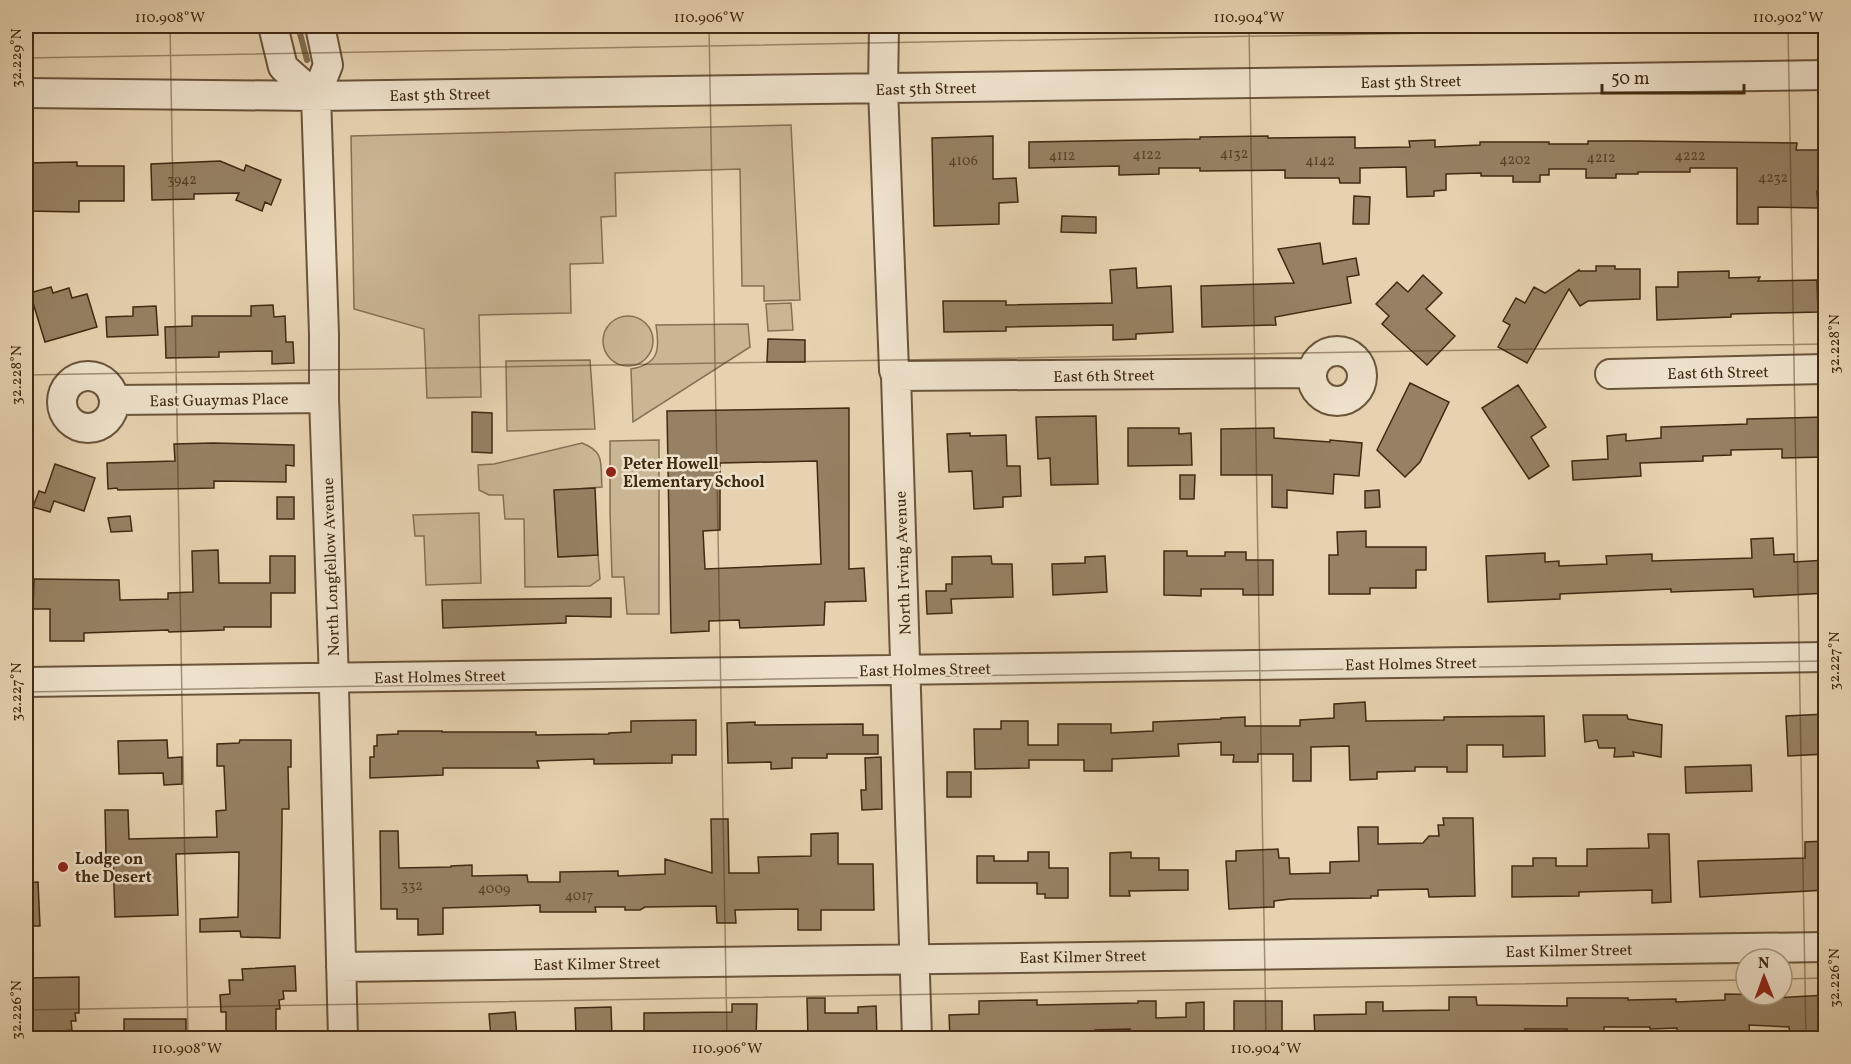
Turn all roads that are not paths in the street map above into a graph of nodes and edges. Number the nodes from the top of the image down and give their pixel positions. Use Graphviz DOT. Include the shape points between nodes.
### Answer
graph roads {
  1 [pos="273,26"];
  2 [pos="320,26"];
  3 [pos="884,26"];
  4 [pos="1826,75"];
  5 [pos="883,88"];
  6 [pos="26,93"];
  7 [pos="316,96"];
  8 [pos="1826,369"];
  9 [pos="1312,373"];
  10 [pos="1610,374"];
  11 [pos="896,376"];
  12 [pos="324,398"];
  13 [pos="114,400"];
  14 [pos="1826,657"];
  15 [pos="906,669"];
  16 [pos="333,678"];
  17 [pos="26,682"];
  18 [pos="1826,946"];
  19 [pos="915,958"];
  20 [pos="341,967"];
  21 [pos="343,1038"];
  22 [pos="917,1038"];
  1 -- 7 [label="street" via="283,67"];
  2 -- 7 [label="street, North Longfellow Avenue" via="328,65"];
  3 -- 5 [label="street, North Irving Avenue"];
  4 -- 5 [label="street, East 5th Street"];
  5 -- 7 [label="street, East 5th Street"];
  5 -- 11 [label="street, North Irving Avenue"];
  6 -- 7 [label="street, East 5th Street"];
  7 -- 12 [label="street, North Longfellow Avenue"];
  8 -- 10 [label="street, East 6th Street"];
  9 -- 11 [label="street, East 6th Street"];
  11 -- 15 [label="street, North Irving Avenue"];
  12 -- 13 [label="street, East Guaymas Place"];
  12 -- 16 [label="street, North Longfellow Avenue"];
  14 -- 15 [label="street, East Holmes Street"];
  15 -- 16 [label="street, East Holmes Street"];
  15 -- 19 [label="street, North Irving Avenue"];
  16 -- 17 [label="street, East Holmes Street"];
  16 -- 20 [label="street, North Longfellow Avenue"];
  18 -- 19 [label="street, East Kilmer Street"];
  19 -- 20 [label="street, East Kilmer Street"];
  19 -- 22 [label="street, North Irving Avenue"];
  20 -- 21 [label="street, North Longfellow Avenue"];
}
